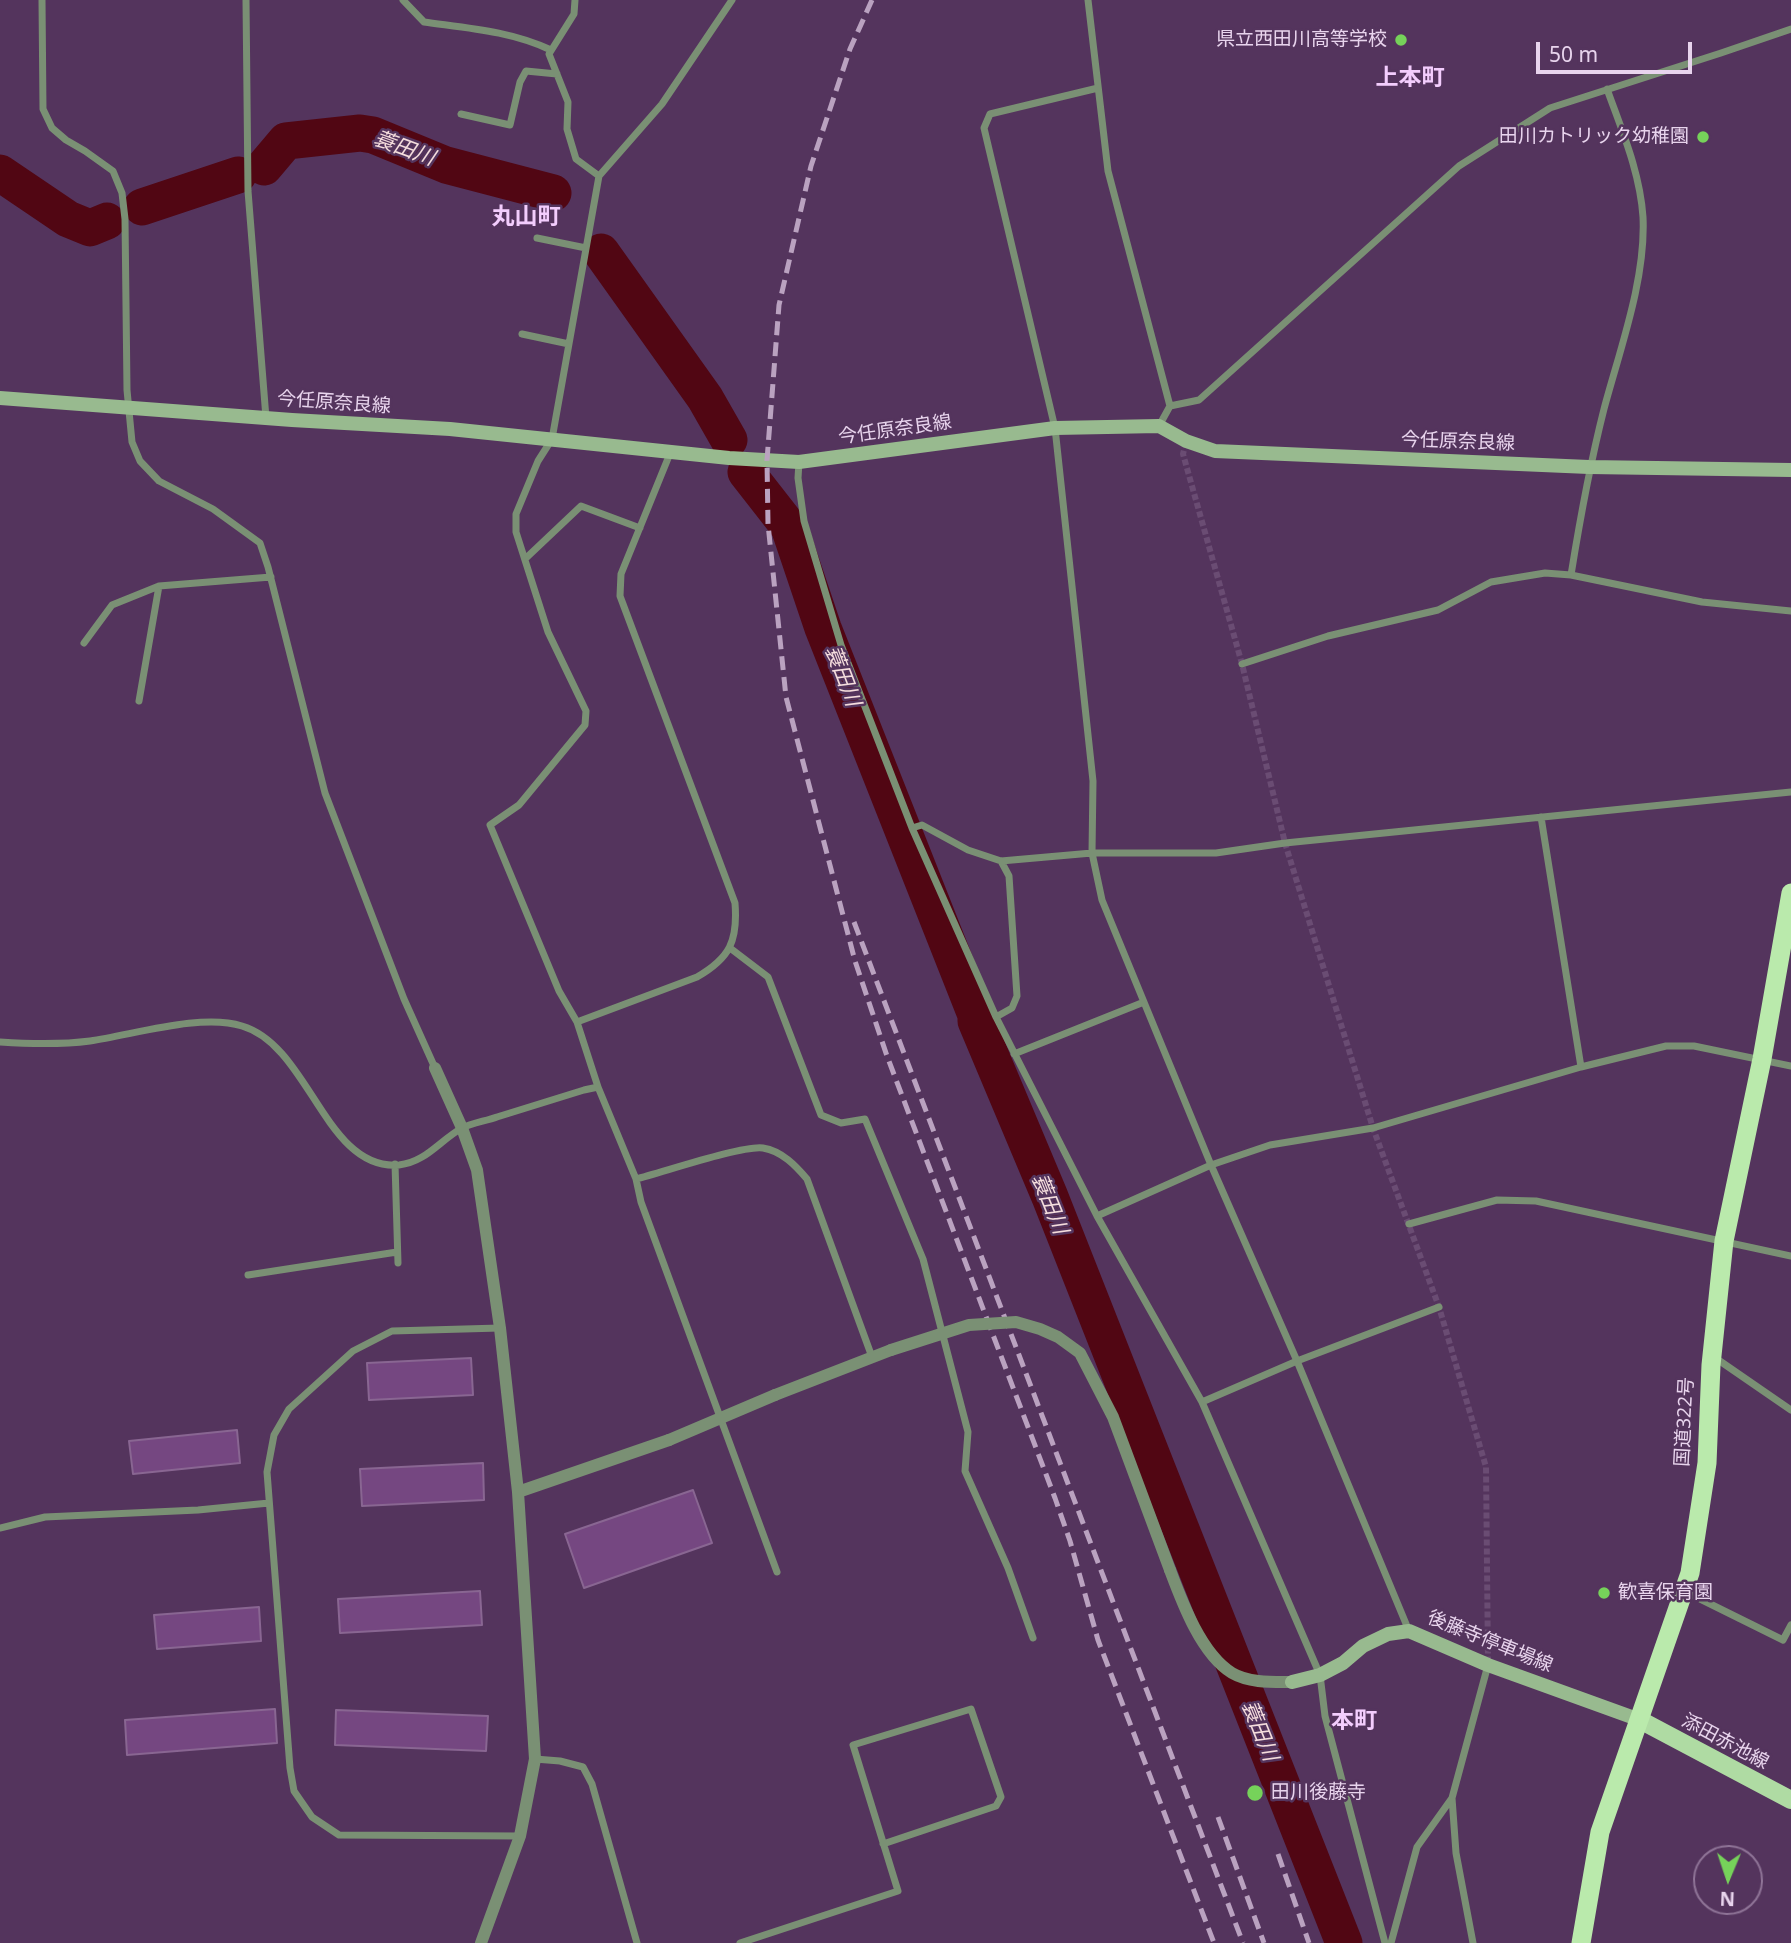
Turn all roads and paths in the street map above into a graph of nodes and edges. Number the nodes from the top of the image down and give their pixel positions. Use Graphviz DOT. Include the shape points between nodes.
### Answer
graph roads {
  1 [pos="42,0"];
  2 [pos="246,0"];
  3 [pos="403,0"];
  4 [pos="576,0"];
  5 [pos="732,0"];
  6 [pos="1088,0"];
  7 [pos="1791,29"];
  8 [pos="551,50"];
  9 [pos="557,74"];
  10 [pos="1098,88"];
  11 [pos="1607,89"];
  12 [pos="461,114"];
  13 [pos="599,176"];
  14 [pos="537,238"];
  15 [pos="586,248"];
  16 [pos="522,334"];
  17 [pos="569,344"];
  18 [pos="0,398"];
  19 [pos="1170,405"];
  20 [pos="127,408"];
  21 [pos="266,418"];
  22 [pos="1159,426"];
  23 [pos="1055,428"];
  24 [pos="552,439"];
  25 [pos="671,451"];
  26 [pos="799,462"];
  27 [pos="1589,467"];
  28 [pos="1791,470"];
  29 [pos="640,528"];
  30 [pos="525,559"];
  31 [pos="1570,575"];
  32 [pos="271,577"];
  33 [pos="159,586"];
  34 [pos="1791,611"];
  35 [pos="83,643"];
  36 [pos="1242,664"];
  37 [pos="139,701"];
  38 [pos="1791,792"];
  39 [pos="1541,817"];
  40 [pos="912,828"];
  41 [pos="1092,852"];
  42 [pos="1001,861"];
  43 [pos="1791,893"];
  44 [pos="730,948"];
  45 [pos="1144,1002"];
  46 [pos="996,1017"];
  47 [pos="577,1021"];
  48 [pos="0,1042"];
  49 [pos="1014,1054"];
  50 [pos="1762,1059"];
  51 [pos="1791,1066"];
  52 [pos="1581,1067"];
  53 [pos="435,1068"];
  54 [pos="598,1087"];
  55 [pos="463,1128"];
  56 [pos="395,1164"];
  57 [pos="1211,1165"];
  58 [pos="636,1180"];
  59 [pos="1097,1216"];
  60 [pos="1409,1224"];
  61 [pos="1724,1241"];
  62 [pos="397,1252"];
  63 [pos="1791,1256"];
  64 [pos="398,1263"];
  65 [pos="248,1275"];
  66 [pos="1439,1307"];
  67 [pos="500,1328"];
  68 [pos="1712,1356"];
  69 [pos="872,1357"];
  70 [pos="1297,1361"];
  71 [pos="1202,1402"];
  72 [pos="1791,1410"];
  73 [pos="518,1492"];
  74 [pos="269,1503"];
  75 [pos="0,1528"];
  76 [pos="777,1572"];
  77 [pos="1684,1590"];
  78 [pos="1791,1625"];
  79 [pos="1409,1631"];
  80 [pos="1032,1638"];
  81 [pos="1488,1665"];
  82 [pos="1320,1675"];
  83 [pos="1292,1682"];
  84 [pos="1640,1720"];
  85 [pos="535,1759"];
  86 [pos="1452,1798"];
  87 [pos="1791,1800"];
  88 [pos="520,1836"];
  89 [pos="883,1844"];
  90 [pos="481,1943"];
  91 [pos="637,1943"];
  92 [pos="740,1943"];
  93 [pos="1385,1943"];
  94 [pos="1391,1943"];
  95 [pos="1473,1943"];
  96 [pos="1581,1943"];
  1 -- 20 [label="street" via="43,109 52,128 65,140 113,171 122,193"];
  2 -- 21 [label="street" via="248,191"];
  3 -- 8 [label="street" via="424,22 527,39"];
  4 -- 8 [label="street" via="574,14"];
  5 -- 13 [label="street" via="662,104"];
  6 -- 10 [label="street"];
  7 -- 11 [label="street"];
  8 -- 9 [label="street" via="548,54"];
  9 -- 12 [label="street" via="526,71 510,125"];
  9 -- 13 [label="street" via="568,102 567,129 576,159"];
  10 -- 19 [label="street" via="1108,171"];
  10 -- 23 [label="street" via="990,114 984,128"];
  11 -- 19 [label="street" via="1550,108 1459,166 1199,400"];
  11 -- 27 [label="street" via="1639,181 1642,255"];
  13 -- 15 [label="street"];
  14 -- 15 [label="street"];
  15 -- 17 [label="street"];
  16 -- 17 [label="street"];
  17 -- 24 [label="street"];
  18 -- 20 [label="main road, 今任原奈良線"];
  19 -- 22 [label="street"];
  20 -- 21 [label="main road, 今任原奈良線"];
  20 -- 32 [label="street" via="132,442 141,461 159,481 213,509 260,543"];
  21 -- 24 [label="main road, 今任原奈良線"];
  22 -- 23 [label="main road, 今任原奈良線"];
  22 -- 27 [label="main road, 今任原奈良線" via="1215,451"];
  23 -- 26 [label="main road, 今任原奈良線"];
  23 -- 41 [label="street" via="1093,781"];
  24 -- 25 [label="main road, 今任原奈良線"];
  24 -- 30 [label="street" via="516,514 516,532"];
  25 -- 26 [label="main road, 今任原奈良線"];
  25 -- 29 [label="street"];
  26 -- 40 [label="street" via="804,521 841,645"];
  27 -- 28 [label="main road, 今任原奈良線"];
  27 -- 31 [label="street"];
  29 -- 30 [label="street" via="581,506"];
  29 -- 44 [label="street" via="621,574 620,596 735,903 737,926"];
  30 -- 47 [label="street" via="548,632 586,711 585,725 519,805 490,825 559,991"];
  31 -- 34 [label="street" via="1702,603"];
  31 -- 36 [label="street" via="1545,573 1491,582 1438,610 1328,636"];
  32 -- 33 [label="street"];
  32 -- 53 [label="street" via="325,793"];
  33 -- 35 [label="street" via="112,605"];
  33 -- 37 [label="street"];
  38 -- 39 [label="street"];
  39 -- 41 [label="street" via="1216,853"];
  39 -- 52 [label="street"];
  40 -- 42 [label="street" via="922,825 968,850"];
  40 -- 46 [label="street"];
  41 -- 42 [label="street"];
  41 -- 45 [label="street" via="1102,900"];
  42 -- 46 [label="street" via="1009,876 1017,996 1012,1008"];
  43 -- 50 [label="highway, 国道322号"];
  44 -- 47 [label="street" via="714,967 697,977"];
  44 -- 80 [label="street" via="768,977 821,1115 841,1123 865,1119 923,1259 968,1432 965,1471 1008,1568"];
  45 -- 49 [label="street"];
  45 -- 57 [label="street"];
  46 -- 49 [label="street"];
  47 -- 54 [label="street"];
  48 -- 56 [label="street" via="50,1045 91,1041 203,1022 243,1026 265,1038 296,1070 347,1146 379,1164"];
  49 -- 59 [label="street"];
  50 -- 51 [label="street"];
  50 -- 52 [label="street" via="1694,1046 1666,1046"];
  50 -- 61 [label="highway, 国道322号"];
  52 -- 57 [label="street" via="1373,1128 1270,1145"];
  53 -- 55 [label="street"];
  54 -- 55 [label="street"];
  54 -- 58 [label="street"];
  55 -- 56 [label="street" via="422,1159"];
  55 -- 67 [label="street" via="477,1170"];
  56 -- 62 [label="street"];
  57 -- 59 [label="street"];
  57 -- 70 [label="street"];
  58 -- 69 [label="street" via="763,1148 790,1160 807,1179"];
  58 -- 76 [label="street"];
  59 -- 71 [label="street"];
  60 -- 61 [label="street" via="1497,1200 1536,1201"];
  61 -- 63 [label="street"];
  61 -- 68 [label="highway, 国道322号"];
  62 -- 64 [label="street"];
  62 -- 65 [label="street"];
  66 -- 70 [label="street"];
  67 -- 73 [label="street"];
  67 -- 74 [label="street" via="392,1331 353,1351 289,1409 274,1435 267,1472"];
  68 -- 72 [label="street"];
  68 -- 77 [label="highway, 国道322号" via="1707,1463"];
  69 -- 73 [label="street, bridge" via="669,1440"];
  69 -- 83 [label="street, bridge" via="970,1325 1016,1322 1058,1337 1080,1353 1113,1417 1187,1614 1215,1658 1233,1674 1257,1681"];
  70 -- 71 [label="street"];
  70 -- 79 [label="street"];
  71 -- 82 [label="street"];
  73 -- 85 [label="street"];
  74 -- 75 [label="street" via="45,1517"];
  74 -- 88 [label="street" via="290,1768 294,1791 312,1817 339,1835"];
  77 -- 78 [label="street" via="1783,1640"];
  77 -- 84 [label="highway, 国道322号"];
  79 -- 81 [label="main road, 後藤寺停車場線"];
  79 -- 82 [label="main road, 後藤寺停車場線" via="1388,1634 1363,1646"];
  81 -- 84 [label="main road, 後藤寺停車場線"];
  81 -- 86 [label="street"];
  82 -- 83 [label="main road, 後藤寺停車場線"];
  82 -- 93 [label="street" via="1325,1716"];
  84 -- 87 [label="main road, 添田赤池線"];
  84 -- 96 [label="highway, 国道322号" via="1600,1832"];
  85 -- 88 [label="street"];
  85 -- 91 [label="street" via="583,1767 592,1784"];
  86 -- 94 [label="street" via="1417,1847"];
  86 -- 95 [label="street" via="1456,1853"];
  88 -- 90 [label="street"];
  89 -- 89 [label="street" via="853,1745 971,1709 1001,1797 996,1806"];
  89 -- 92 [label="street" via="898,1891"];
}
